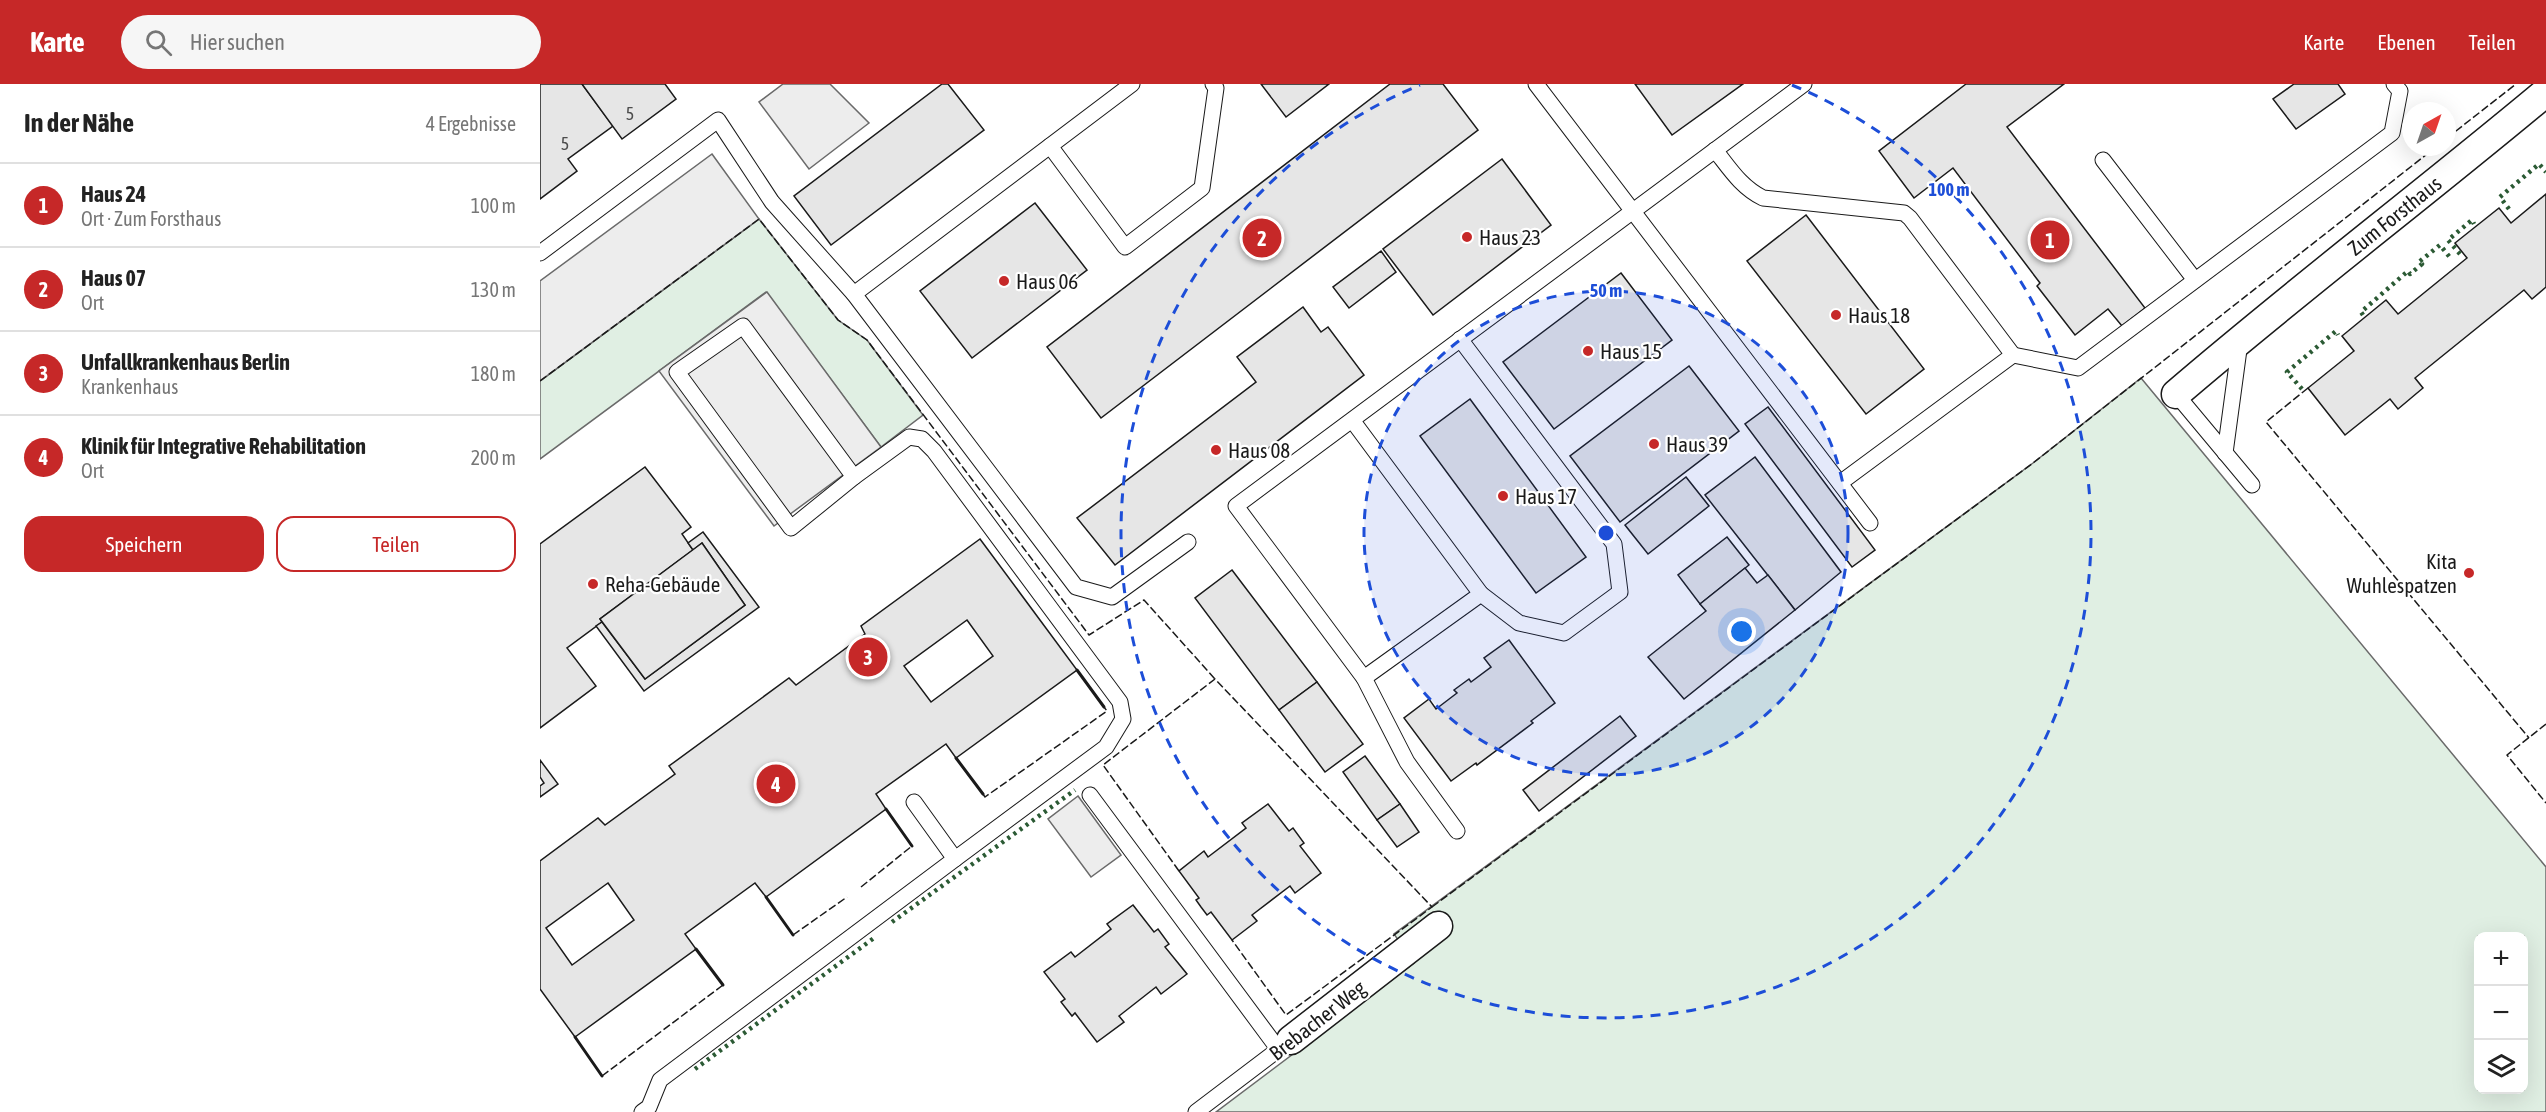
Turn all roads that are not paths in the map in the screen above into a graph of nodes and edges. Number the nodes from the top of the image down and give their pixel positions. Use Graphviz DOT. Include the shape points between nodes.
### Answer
graph roads {
  1 [pos="1132,84"];
  2 [pos="1213,84"];
  3 [pos="1536,84"];
  4 [pos="1804,84"];
  5 [pos="2394,84"];
  6 [pos="2546,92"];
  7 [pos="1050,146"];
  8 [pos="1715,150"];
  9 [pos="2103,160"];
  10 [pos="1633,211"];
  11 [pos="540,253"];
  12 [pos="2195,280"];
  13 [pos="854,294"];
  14 [pos="1460,339"];
  15 [pos="2240,339"];
  16 [pos="2013,355"];
  17 [pos="2176,394"];
  18 [pos="1352,420"];
  19 [pos="2225,453"];
  20 [pos="854,477"];
  21 [pos="1840,483"];
  22 [pos="2252,485"];
  23 [pos="1870,523"];
  24 [pos="1188,542"];
  25 [pos="1481,594"];
  26 [pos="1364,678"];
  27 [pos="1090,795"];
  28 [pos="914,802"];
  29 [pos="1457,831"];
  30 [pos="955,859"];
  31 [pos="1438,926"];
  32 [pos="1285,1045"];
  33 [pos="642,1112"];
  34 [pos="1196,1112"];
  1 -- 7 [label="lane"];
  2 -- 7 [label="lane" via="1216,88 1202,188 1125,247"];
  3 -- 10 [label="lane"];
  4 -- 8 [label="lane"];
  5 -- 12 [label="lane" via="2400,91 2392,133"];
  6 -- 15 [label="street, Zum Forsthaus"];
  7 -- 13 [label="lane"];
  8 -- 10 [label="lane"];
  8 -- 16 [label="lane" via="1741,183 1763,198 1904,213"];
  9 -- 12 [label="lane"];
  10 -- 14 [label="lane"];
  10 -- 21 [label="lane"];
  11 -- 13 [label="lane" via="718,120 772,202"];
  12 -- 16 [label="lane" via="2078,368"];
  13 -- 24 [label="lane" via="1076,587 1112,597"];
  14 -- 18 [label="lane"];
  14 -- 25 [label="lane" via="1614,544 1620,592 1564,633 1518,623"];
  15 -- 17 [label="street, Zum Forsthaus"];
  15 -- 19 [label="lane"];
  16 -- 21 [label="lane"];
  17 -- 19 [label="lane, Zum Forsthaus"];
  18 -- 25 [label="lane"];
  18 -- 26 [label="lane" via="1236,506"];
  19 -- 22 [label="lane, Zum Forsthaus"];
  20 -- 20 [label="lane" via="743,326 677,372 791,528"];
  20 -- 30 [label="lane" via="909,437 922,439 1120,702 1123,719 1106,747"];
  21 -- 23 [label="lane"];
  25 -- 26 [label="lane"];
  26 -- 29 [label="lane" via="1407,762"];
  27 -- 32 [label="lane"];
  28 -- 30 [label="lane"];
  30 -- 33 [label="lane" via="660,1080 649,1107"];
  31 -- 32 [label="street, Brebacher Weg"];
  32 -- 34 [label="lane, Brebacher Weg"];
}
